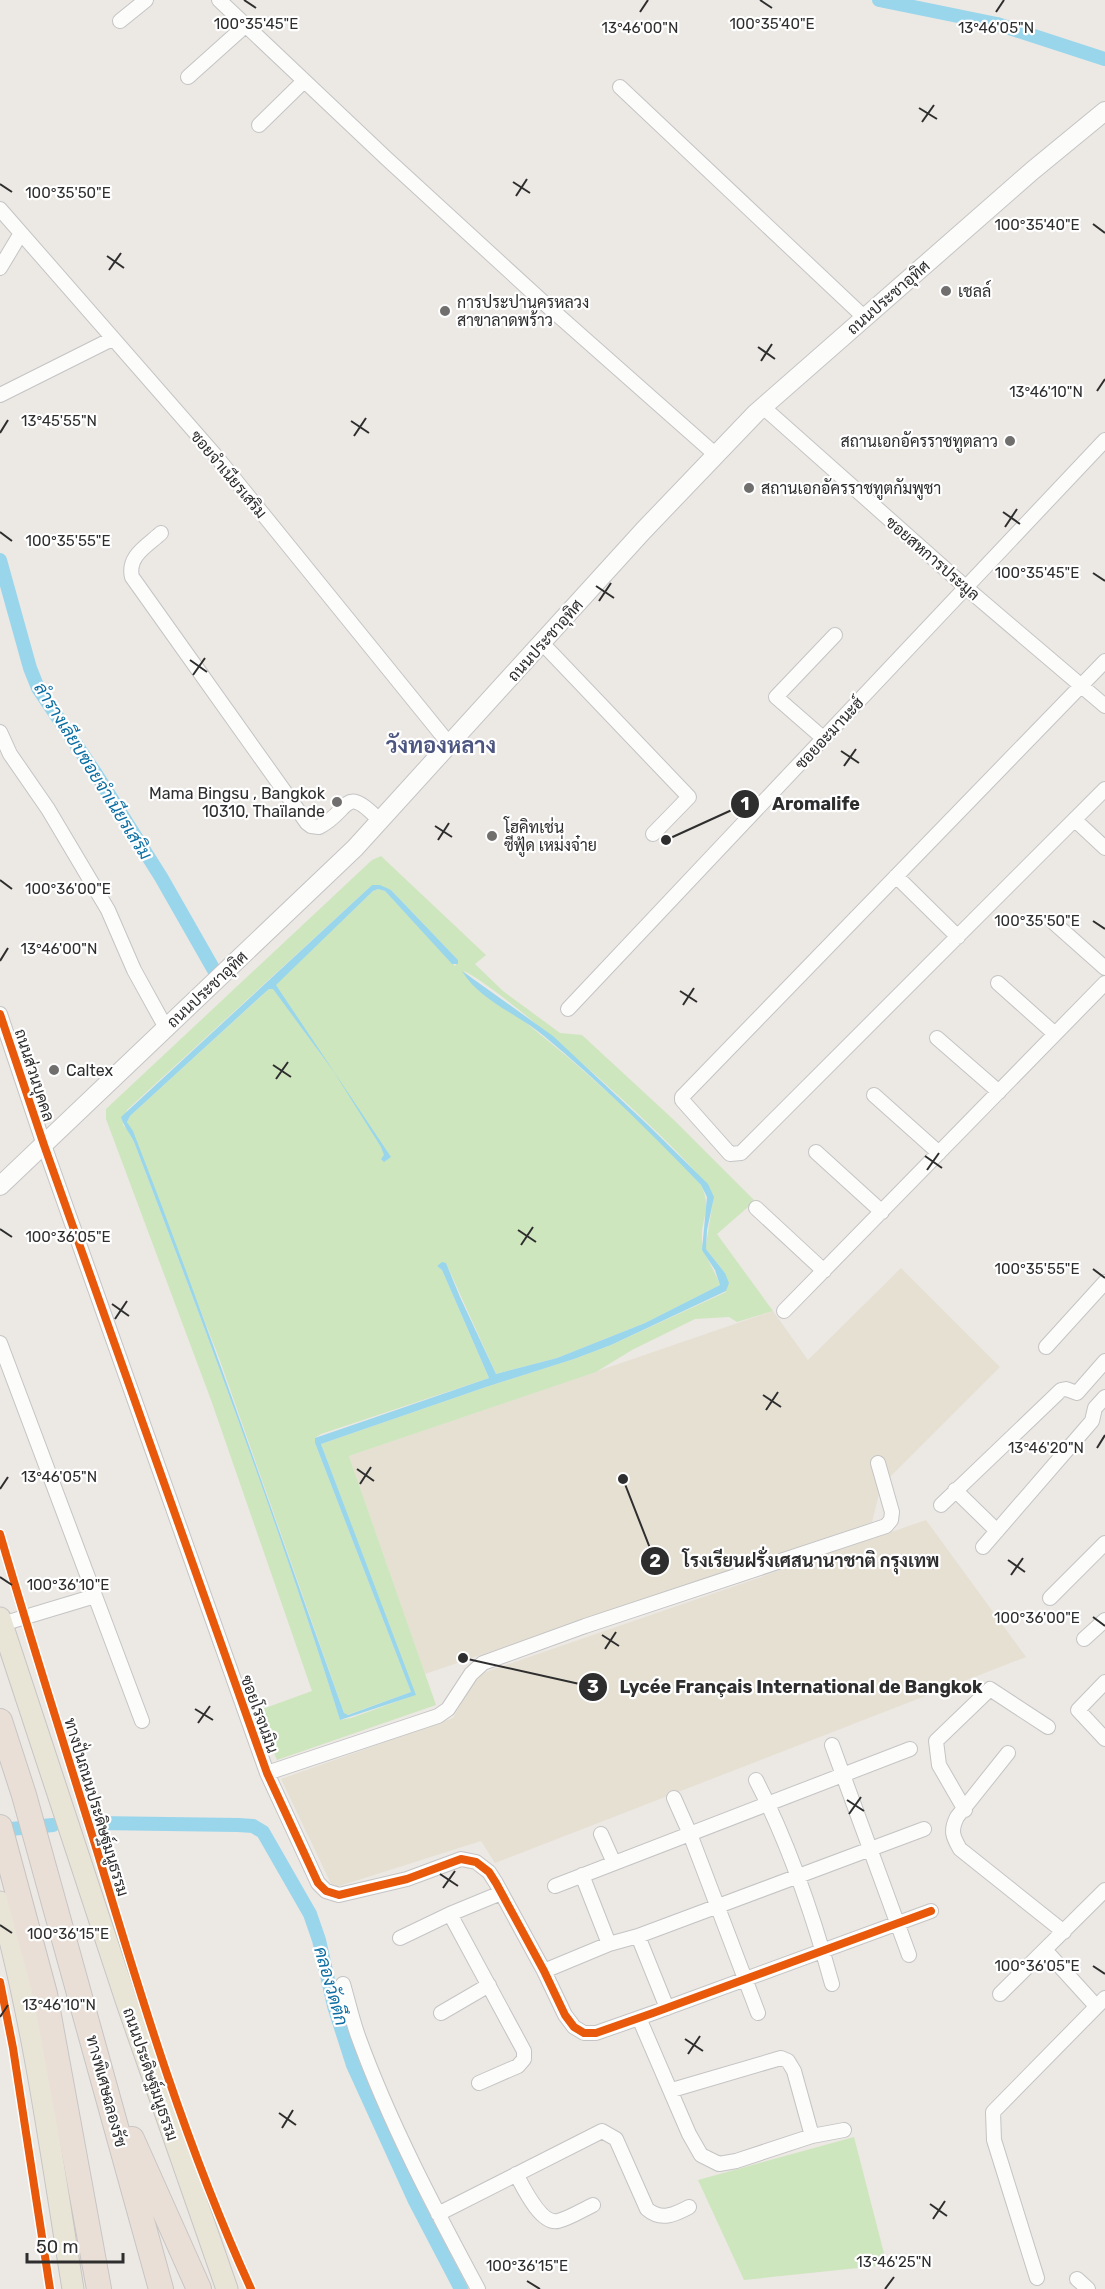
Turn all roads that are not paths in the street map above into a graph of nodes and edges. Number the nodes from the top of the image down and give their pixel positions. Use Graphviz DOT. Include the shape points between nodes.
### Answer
graph roads {
  1 [pos="146,0"];
  2 [pos="219,0"];
  3 [pos="120,21"];
  4 [pos="246,26"];
  5 [pos="188,77"];
  6 [pos="304,81"];
  7 [pos="620,87"];
  8 [pos="1105,111"];
  9 [pos="259,125"];
  10 [pos="0,209"];
  11 [pos="21,233"];
  12 [pos="0,268"];
  13 [pos="865,318"];
  14 [pos="112,339"];
  15 [pos="0,395"];
  16 [pos="763,407"];
  17 [pos="1105,440"];
  18 [pos="716,455"];
  19 [pos="161,533"];
  20 [pos="966,587"];
  21 [pos="835,635"];
  22 [pos="542,643"];
  23 [pos="1105,662"];
  24 [pos="1081,686"];
  25 [pos="1105,706"];
  26 [pos="0,732"];
  27 [pos="823,738"];
  28 [pos="450,745"];
  29 [pos="1105,789"];
  30 [pos="1074,820"];
  31 [pos="380,821"];
  32 [pos="652,834"];
  33 [pos="1105,848"];
  34 [pos="896,876"];
  35 [pos="1052,921"];
  36 [pos="958,937"];
  37 [pos="1105,968"];
  38 [pos="998,982"];
  39 [pos="1105,983"];
  40 [pos="568,1009"];
  41 [pos="0,1014"];
  42 [pos="166,1028"];
  43 [pos="1055,1034"];
  44 [pos="937,1038"];
  45 [pos="999,1092"];
  46 [pos="874,1095"];
  47 [pos="44,1145"];
  48 [pos="816,1152"];
  49 [pos="939,1153"];
  50 [pos="0,1186"];
  51 [pos="756,1208"];
  52 [pos="882,1212"];
  53 [pos="824,1271"];
  54 [pos="1105,1282"];
  55 [pos="784,1311"];
  56 [pos="0,1343"];
  57 [pos="1046,1347"];
  58 [pos="1105,1361"];
  59 [pos="1077,1392"];
  60 [pos="1105,1396"];
  61 [pos="1095,1408"];
  62 [pos="878,1463"];
  63 [pos="955,1490"];
  64 [pos="941,1505"];
  65 [pos="997,1531"];
  66 [pos="1105,1543"];
  67 [pos="983,1546"];
  68 [pos="95,1596"];
  69 [pos="1050,1598"];
  70 [pos="1105,1620"];
  71 [pos="1,1621"];
  72 [pos="1084,1639"];
  73 [pos="1105,1682"];
  74 [pos="0,1721"];
  75 [pos="142,1721"];
  76 [pos="1048,1727"];
  77 [pos="1105,1739"];
  78 [pos="832,1745"];
  79 [pos="910,1749"];
  80 [pos="1008,1753"];
  81 [pos="267,1773"];
  82 [pos="844,1775"];
  83 [pos="756,1779"];
  84 [pos="674,1798"];
  85 [pos="768,1803"];
  86 [pos="965,1810"];
  87 [pos="0,1827"];
  88 [pos="924,1829"];
  89 [pos="601,1834"];
  90 [pos="690,1834"];
  91 [pos="869,1849"];
  92 [pos="614,1863"];
  93 [pos="582,1875"];
  94 [pos="797,1876"];
  95 [pos="555,1886"];
  96 [pos="1105,1890"];
  97 [pos="501,1893"];
  98 [pos="0,1902"];
  99 [pos="718,1906"];
  100 [pos="931,1911"];
  101 [pos="450,1914"];
  102 [pos="898,1923"];
  103 [pos="1064,1932"];
  104 [pos="638,1936"];
  105 [pos="400,1938"];
  106 [pos="609,1944"];
  107 [pos="1046,1950"];
  108 [pos="823,1952"];
  109 [pos="909,1955"];
  110 [pos="544,1971"];
  111 [pos="747,1980"];
  112 [pos="343,1984"];
  113 [pos="832,1984"];
  114 [pos="489,1985"];
  115 [pos="1000,1994"];
  116 [pos="1100,2002"];
  117 [pos="667,2008"];
  118 [pos="441,2013"];
  119 [pos="758,2013"];
  120 [pos="639,2018"];
  121 [pos="479,2083"];
  122 [pos="672,2090"];
  123 [pos="116,2110"];
  124 [pos="844,2130"];
  125 [pos="812,2136"];
  126 [pos="516,2174"];
  127 [pos="593,2205"];
  128 [pos="688,2207"];
  129 [pos="438,2214"];
  130 [pos="1037,2278"];
  131 [pos="1077,2279"];
  132 [pos="73,2289"];
  133 [pos="99,2289"];
  134 [pos="161,2289"];
  135 [pos="199,2289"];
  136 [pos="227,2289"];
  137 [pos="478,2289"];
  138 [pos="1088,2289"];
  1 -- 3 [label="street"];
  2 -- 4 [label="street"];
  4 -- 5 [label="street"];
  4 -- 6 [label="street"];
  6 -- 9 [label="street"];
  6 -- 18 [label="street"];
  7 -- 13 [label="street"];
  8 -- 13 [label="main road, ถนนประชาอุทิศ"];
  10 -- 11 [label="street, ซอยจำเนียรเสริม"];
  11 -- 12 [label="street"];
  11 -- 14 [label="street, ซอยจำเนียรเสริม"];
  13 -- 16 [label="main road, ถนนประชาอุทิศ"];
  14 -- 15 [label="street"];
  14 -- 28 [label="street, ซอยจำเนียรเสริม" via="215,455"];
  16 -- 18 [label="main road, ถนนประชาอุทิศ"];
  16 -- 20 [label="street, ซอยสหการประมูล"];
  17 -- 20 [label="street, ซอยอะมานะฮ์"];
  18 -- 22 [label="main road, ถนนประชาอุทิศ"];
  19 -- 31 [label="street" via="133,558 133,580 307,823 322,826 347,804 357,802"];
  20 -- 24 [label="street, ซอยสหการประมูล"];
  20 -- 27 [label="street, ซอยอะมานะฮ์"];
  21 -- 27 [label="street" via="776,696"];
  22 -- 28 [label="main road, ถนนประชาอุทิศ"];
  22 -- 32 [label="street" via="689,797"];
  23 -- 24 [label="street"];
  24 -- 25 [label="street, ซอยสหการประมูล"];
  24 -- 34 [label="street"];
  26 -- 42 [label="street" via="108,910 134,970"];
  27 -- 40 [label="street, ซอยอะมานะฮ์"];
  28 -- 31 [label="main road, ถนนประชาอุทิศ"];
  29 -- 30 [label="street"];
  30 -- 33 [label="street"];
  30 -- 36 [label="street"];
  31 -- 42 [label="main road, ถนนประชาอุทิศ"];
  34 -- 36 [label="street"];
  34 -- 36 [label="street" via="682,1098 730,1154 741,1153"];
  35 -- 37 [label="street"];
  38 -- 43 [label="street"];
  39 -- 43 [label="street"];
  41 -- 47 [label="street, ถนนส่วนบุคคล"];
  42 -- 47 [label="main road, ถนนประชาอุทิศ"];
  43 -- 45 [label="street"];
  44 -- 45 [label="street"];
  45 -- 49 [label="street"];
  46 -- 49 [label="street"];
  47 -- 50 [label="main road, ถนนประชาอุทิศ"];
  47 -- 81 [label="street, ซอยโรจนมิน"];
  48 -- 52 [label="street"];
  49 -- 52 [label="street"];
  51 -- 53 [label="street"];
  52 -- 53 [label="street"];
  53 -- 55 [label="street"];
  54 -- 57 [label="street"];
  56 -- 68 [label="street"];
  58 -- 59 [label="street"];
  59 -- 61 [label="street"];
  59 -- 63 [label="street" via="1061,1390"];
  60 -- 61 [label="street"];
  61 -- 65 [label="street" via="1092,1421"];
  62 -- 81 [label="street" via="892,1512 886,1526 483,1663 448,1709 438,1716"];
  63 -- 64 [label="street"];
  63 -- 65 [label="street"];
  65 -- 67 [label="street"];
  66 -- 69 [label="street"];
  68 -- 71 [label="street"];
  68 -- 75 [label="street"];
  70 -- 72 [label="street"];
  71 -- 136 [label="main road, ถนนประดิษฐ์มนูธรรม" via="123,1992"];
  73 -- 77 [label="street" via="1078,1710"];
  74 -- 123 [label="highway, ทางพิเศษฉลองรัช"];
  76 -- 86 [label="street" via="990,1689 936,1741 939,1766"];
  78 -- 82 [label="street"];
  79 -- 82 [label="street"];
  80 -- 86 [label="street"];
  81 -- 97 [label="street, ซอยโรจนมิน" via="318,1883 326,1891 339,1895 407,1879 461,1859 476,1862 489,1872"];
  82 -- 85 [label="street"];
  82 -- 91 [label="street"];
  83 -- 85 [label="street"];
  84 -- 90 [label="street"];
  85 -- 90 [label="street"];
  85 -- 94 [label="street"];
  86 -- 103 [label="street" via="952,1828 960,1849"];
  87 -- 133 [label="highway" via="45,1994"];
  88 -- 91 [label="street"];
  89 -- 92 [label="street"];
  90 -- 92 [label="street"];
  90 -- 99 [label="street"];
  91 -- 94 [label="street"];
  91 -- 102 [label="street"];
  92 -- 93 [label="street"];
  93 -- 95 [label="street"];
  93 -- 106 [label="street"];
  94 -- 99 [label="street"];
  94 -- 108 [label="street"];
  96 -- 103 [label="street"];
  97 -- 101 [label="street"];
  97 -- 110 [label="street, ซอยโรจนมิน"];
  98 -- 132 [label="main road" via="34,2056"];
  99 -- 104 [label="street"];
  99 -- 111 [label="street"];
  100 -- 102 [label="street"];
  101 -- 105 [label="street"];
  101 -- 114 [label="street"];
  102 -- 108 [label="street"];
  102 -- 109 [label="street"];
  103 -- 107 [label="street"];
  104 -- 106 [label="street"];
  104 -- 117 [label="street"];
  106 -- 110 [label="street"];
  107 -- 115 [label="street"];
  107 -- 116 [label="street"];
  108 -- 111 [label="street"];
  108 -- 113 [label="street"];
  110 -- 120 [label="street, ซอยโรจนมิน" via="565,2015 584,2033 596,2033"];
  111 -- 117 [label="street"];
  111 -- 119 [label="street"];
  112 -- 129 [label="street" via="358,2036"];
  114 -- 118 [label="street"];
  114 -- 121 [label="street" via="521,2045 524,2059 518,2066"];
  116 -- 130 [label="street" via="993,2112 994,2140"];
  117 -- 120 [label="street"];
  120 -- 122 [label="street"];
  122 -- 125 [label="street" via="701,2155 719,2164"];
  122 -- 125 [label="street" via="781,2058 794,2071"];
  123 -- 134 [label="highway, ทางพิเศษฉลองรัช"];
  123 -- 135 [label="highway"];
  124 -- 125 [label="street"];
  126 -- 127 [label="street" via="548,2220 557,2222"];
  126 -- 128 [label="street" via="602,2131 616,2139 647,2210 661,2217"];
  126 -- 129 [label="street"];
  129 -- 137 [label="street"];
  131 -- 138 [label="street"];
}
